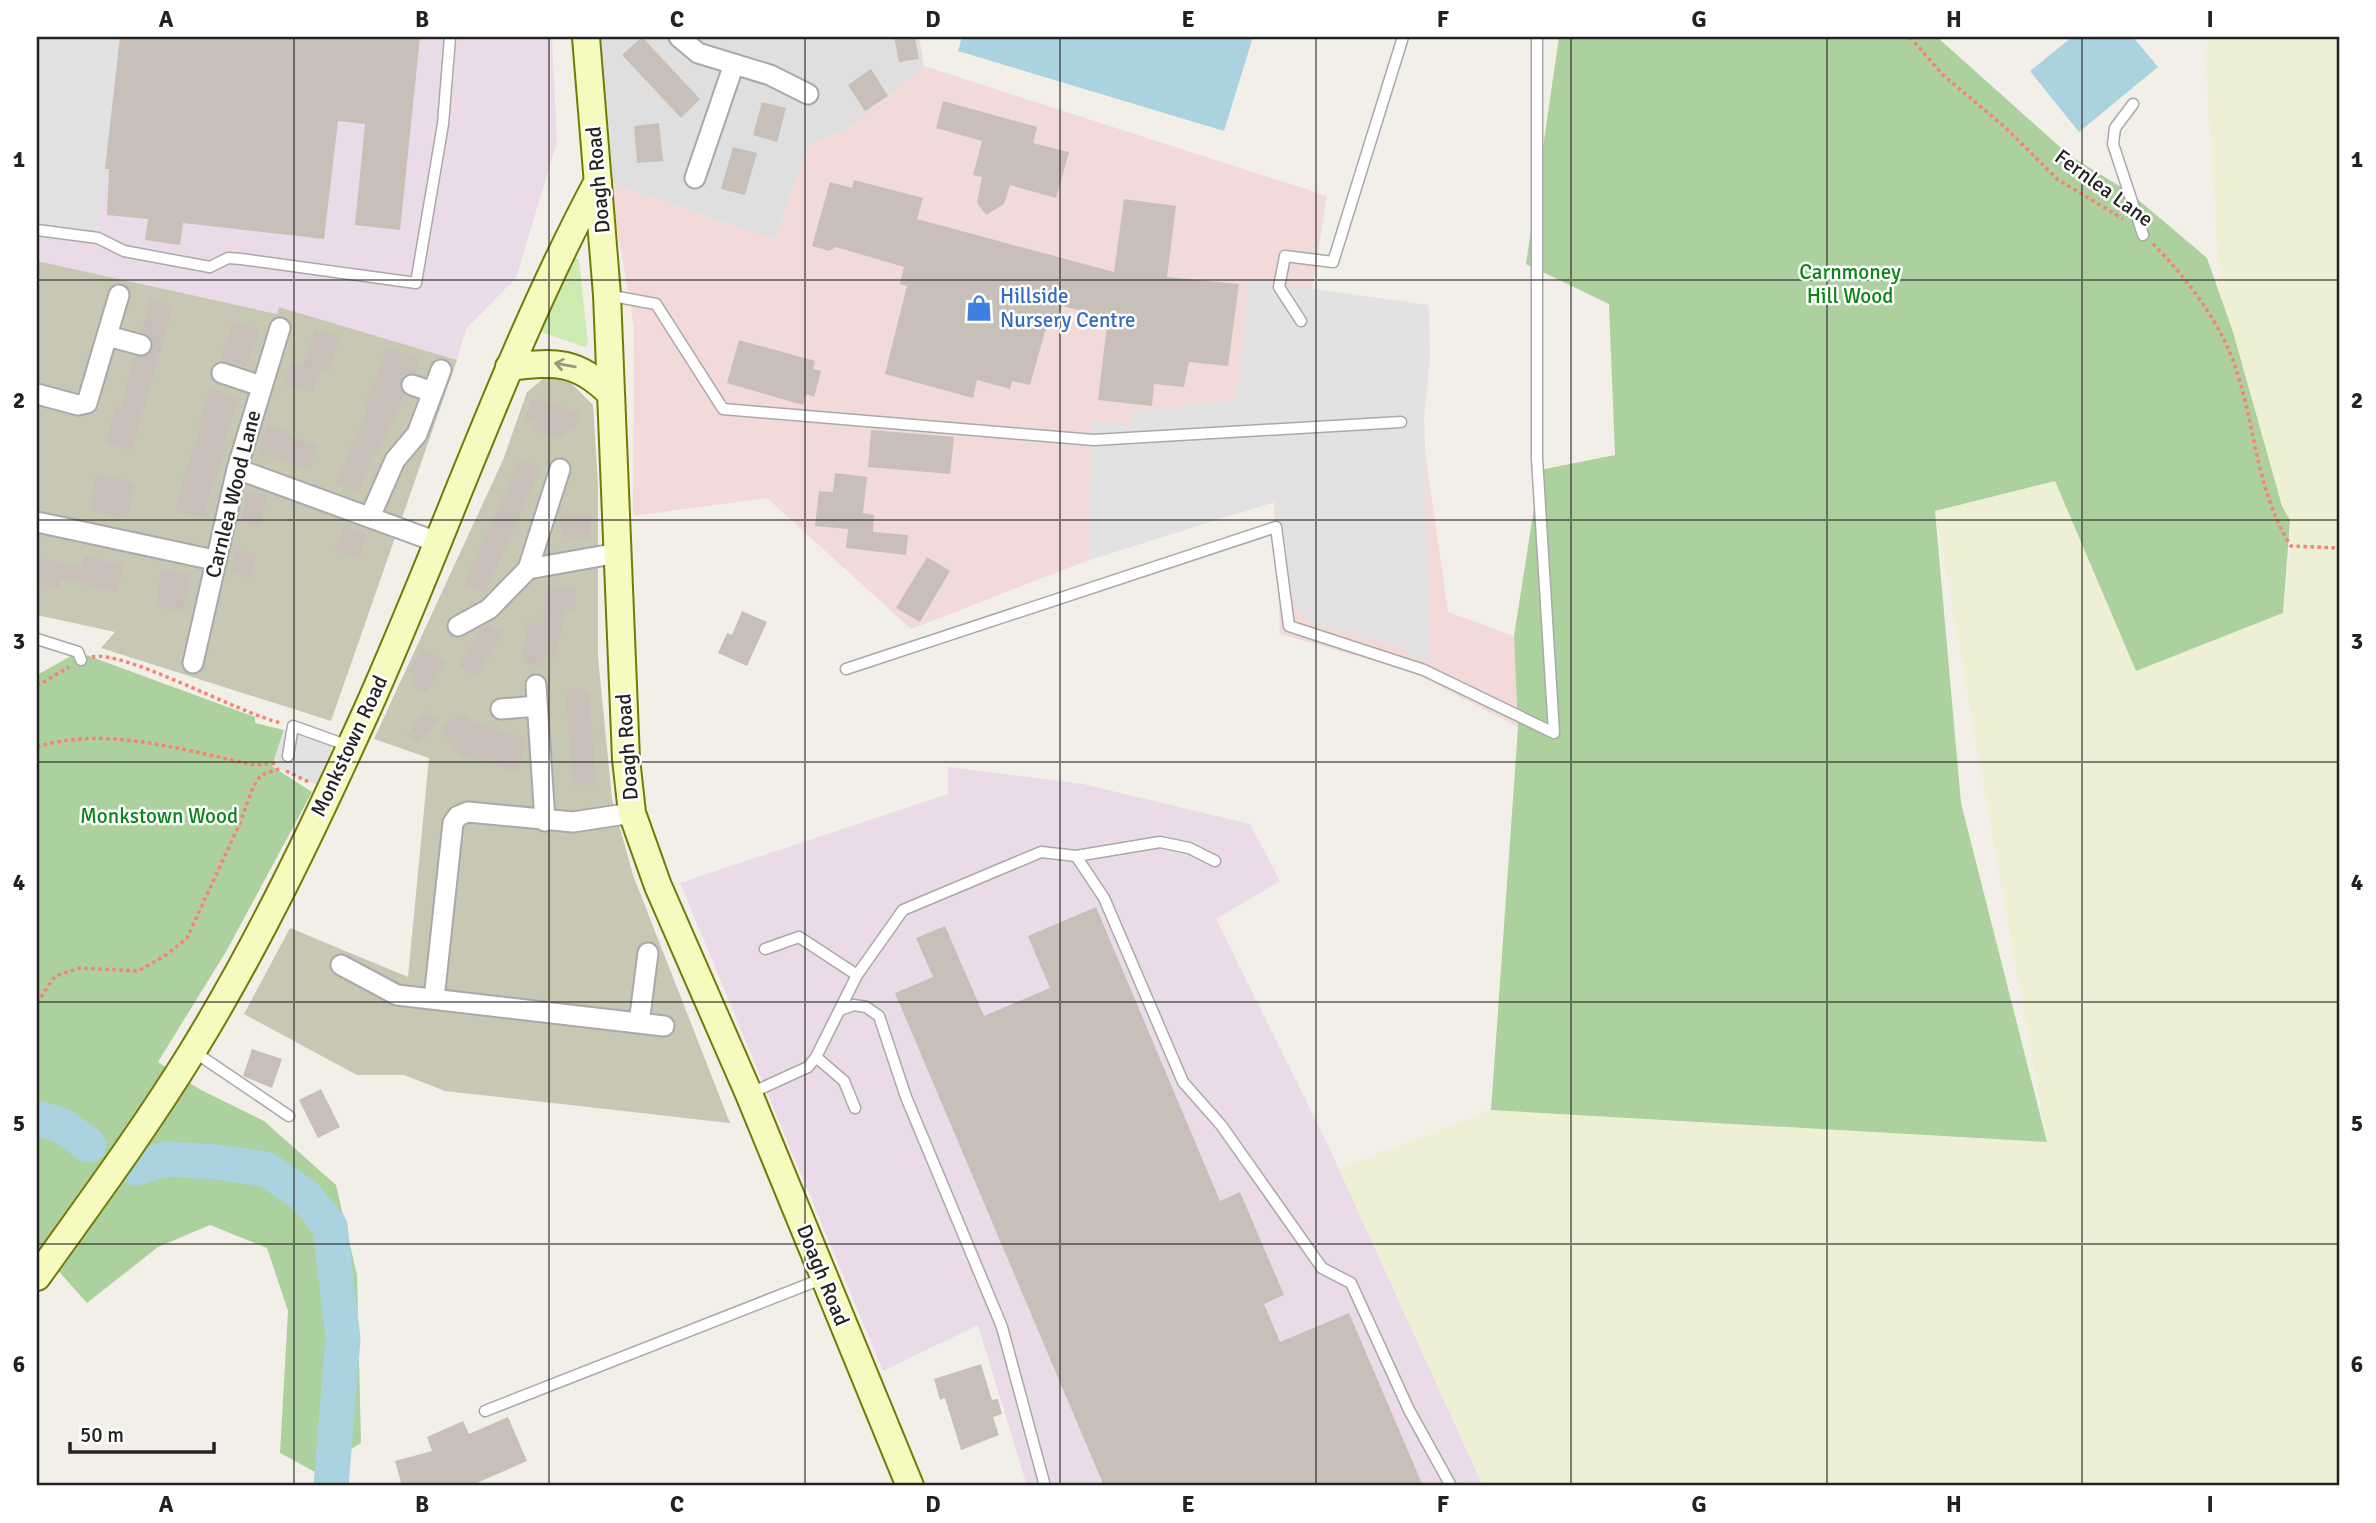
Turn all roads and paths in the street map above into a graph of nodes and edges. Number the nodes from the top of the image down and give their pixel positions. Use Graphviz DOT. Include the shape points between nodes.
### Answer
graph roads {
  1 [pos="450,37"];
  2 [pos="586,37"];
  3 [pos="679,37"];
  4 [pos="1402,37"];
  5 [pos="1537,37"];
  6 [pos="1910,37"];
  7 [pos="734,64"];
  8 [pos="808,94"];
  9 [pos="2133,104"];
  10 [pos="695,178"];
  11 [pos="598,181"];
  12 [pos="37,230"];
  13 [pos="2143,235"];
  14 [pos="120,295"];
  15 [pos="607,295"];
  16 [pos="1301,321"];
  17 [pos="280,328"];
  18 [pos="108,337"];
  19 [pos="141,345"];
  20 [pos="509,367"];
  21 [pos="441,370"];
  22 [pos="222,373"];
  23 [pos="412,385"];
  24 [pos="261,386"];
  25 [pos="433,392"];
  26 [pos="37,394"];
  27 [pos="611,394"];
  28 [pos="1401,422"];
  29 [pos="237,469"];
  30 [pos="560,469"];
  31 [pos="370,517"];
  32 [pos="37,522"];
  33 [pos="436,542"];
  34 [pos="2339,548"];
  35 [pos="618,553"];
  36 [pos="214,560"];
  37 [pos="528,569"];
  38 [pos="458,626"];
  39 [pos="37,639"];
  40 [pos="81,660"];
  41 [pos="193,663"];
  42 [pos="846,669"];
  43 [pos="536,685"];
  44 [pos="37,686"];
  45 [pos="537,706"];
  46 [pos="501,709"];
  47 [pos="293,726"];
  48 [pos="350,746"];
  49 [pos="37,747"];
  50 [pos="288,756"];
  51 [pos="281,769"];
  52 [pos="329,790"];
  53 [pos="632,813"];
  54 [pos="545,821"];
  55 [pos="1076,856"];
  56 [pos="1215,861"];
  57 [pos="765,948"];
  58 [pos="648,953"];
  59 [pos="341,965"];
  60 [pos="857,975"];
  61 [pos="433,999"];
  62 [pos="37,1003"];
  63 [pos="840,1010"];
  64 [pos="639,1023"];
  65 [pos="664,1026"];
  66 [pos="193,1051"];
  67 [pos="816,1057"];
  68 [pos="749,1094"];
  69 [pos="855,1108"];
  70 [pos="289,1116"];
  71 [pos="37,1277"];
  72 [pos="824,1278"];
  73 [pos="485,1411"];
  74 [pos="910,1486"];
  75 [pos="1045,1486"];
  76 [pos="1451,1486"];
  1 -- 12 [label="lane" via="443,124 416,283 241,259 228,258 210,267 124,251 99,238"];
  2 -- 11 [label="main road, Doagh Road"];
  3 -- 7 [label="street" via="698,52"];
  4 -- 16 [label="lane" via="1333,262 1285,256 1279,287"];
  5 -- 42 [label="lane" via="1537,457 1554,733 1424,670 1289,626 1276,527"];
  6 -- 13 [label="path, Fernlea Lane" via="1943,75 2057,179"];
  7 -- 8 [label="street"];
  7 -- 10 [label="street"];
  9 -- 13 [label="lane" via="2115,128 2113,144"];
  11 -- 15 [label="main road, Doagh Road"];
  11 -- 20 [label="main road, Monkstown Road"];
  13 -- 34 [label="path, Fernlea Lane" via="2178,269 2233,361 2275,520 2291,546"];
  14 -- 18 [label="street"];
  15 -- 27 [label="main road, Doagh Road"];
  15 -- 28 [label="lane" via="656,304 723,409 1094,440"];
  17 -- 24 [label="street, Carnlea Wood Lane"];
  18 -- 19 [label="street"];
  18 -- 26 [label="street" via="87,403 78,405"];
  27 -- 20 [label="main road, one-way" via="578,367 547,362"];
  20 -- 33 [label="main road, Monkstown Road"];
  21 -- 25 [label="street"];
  22 -- 24 [label="street"];
  23 -- 25 [label="street"];
  24 -- 29 [label="street, Carnlea Wood Lane"];
  25 -- 31 [label="street" via="417,434 395,460"];
  27 -- 35 [label="main road, Doagh Road"];
  29 -- 31 [label="street"];
  29 -- 36 [label="street, Carnlea Wood Lane"];
  30 -- 37 [label="street"];
  31 -- 33 [label="street"];
  32 -- 36 [label="street"];
  33 -- 48 [label="main road, Monkstown Road"];
  35 -- 37 [label="street"];
  35 -- 53 [label="main road, Doagh Road"];
  36 -- 41 [label="street, Carnlea Wood Lane"];
  37 -- 38 [label="street" via="489,609"];
  39 -- 40 [label="lane" via="78,652"];
  40 -- 44 [label="path"];
  40 -- 47 [label="path" via="117,657 255,717"];
  43 -- 45 [label="street"];
  45 -- 46 [label="street"];
  45 -- 54 [label="street"];
  47 -- 48 [label="lane"];
  47 -- 50 [label="lane"];
  48 -- 52 [label="main road, Monkstown Road"];
  49 -- 50 [label="path" via="62,739 125,741 272,766"];
  50 -- 51 [label="path"];
  51 -- 52 [label="path"];
  51 -- 62 [label="path" via="261,775 253,787 187,938 138,971 80,968 55,976"];
  52 -- 66 [label="main road, Monkstown Road" via="267,921"];
  53 -- 54 [label="street"];
  53 -- 68 [label="main road, Doagh Road" via="658,886"];
  54 -- 61 [label="street" via="468,812 453,823"];
  55 -- 56 [label="lane" via="1160,842 1189,848"];
  55 -- 60 [label="lane" via="1041,852 903,910"];
  55 -- 76 [label="lane" via="1104,898 1182,1082 1222,1125 1322,1268 1351,1283 1409,1410"];
  57 -- 60 [label="lane" via="799,937"];
  58 -- 64 [label="street"];
  59 -- 61 [label="street" via="397,995"];
  60 -- 63 [label="lane"];
  61 -- 64 [label="street"];
  63 -- 67 [label="lane"];
  63 -- 75 [label="lane" via="854,1005 879,1016 906,1097 1002,1327"];
  64 -- 65 [label="street"];
  66 -- 70 [label="lane"];
  66 -- 71 [label="main road, Monkstown Road"];
  67 -- 68 [label="lane" via="789,1077"];
  67 -- 69 [label="lane" via="844,1081"];
  68 -- 72 [label="main road, Doagh Road"];
  72 -- 73 [label="lane"];
  72 -- 74 [label="main road, Doagh Road"];
}
